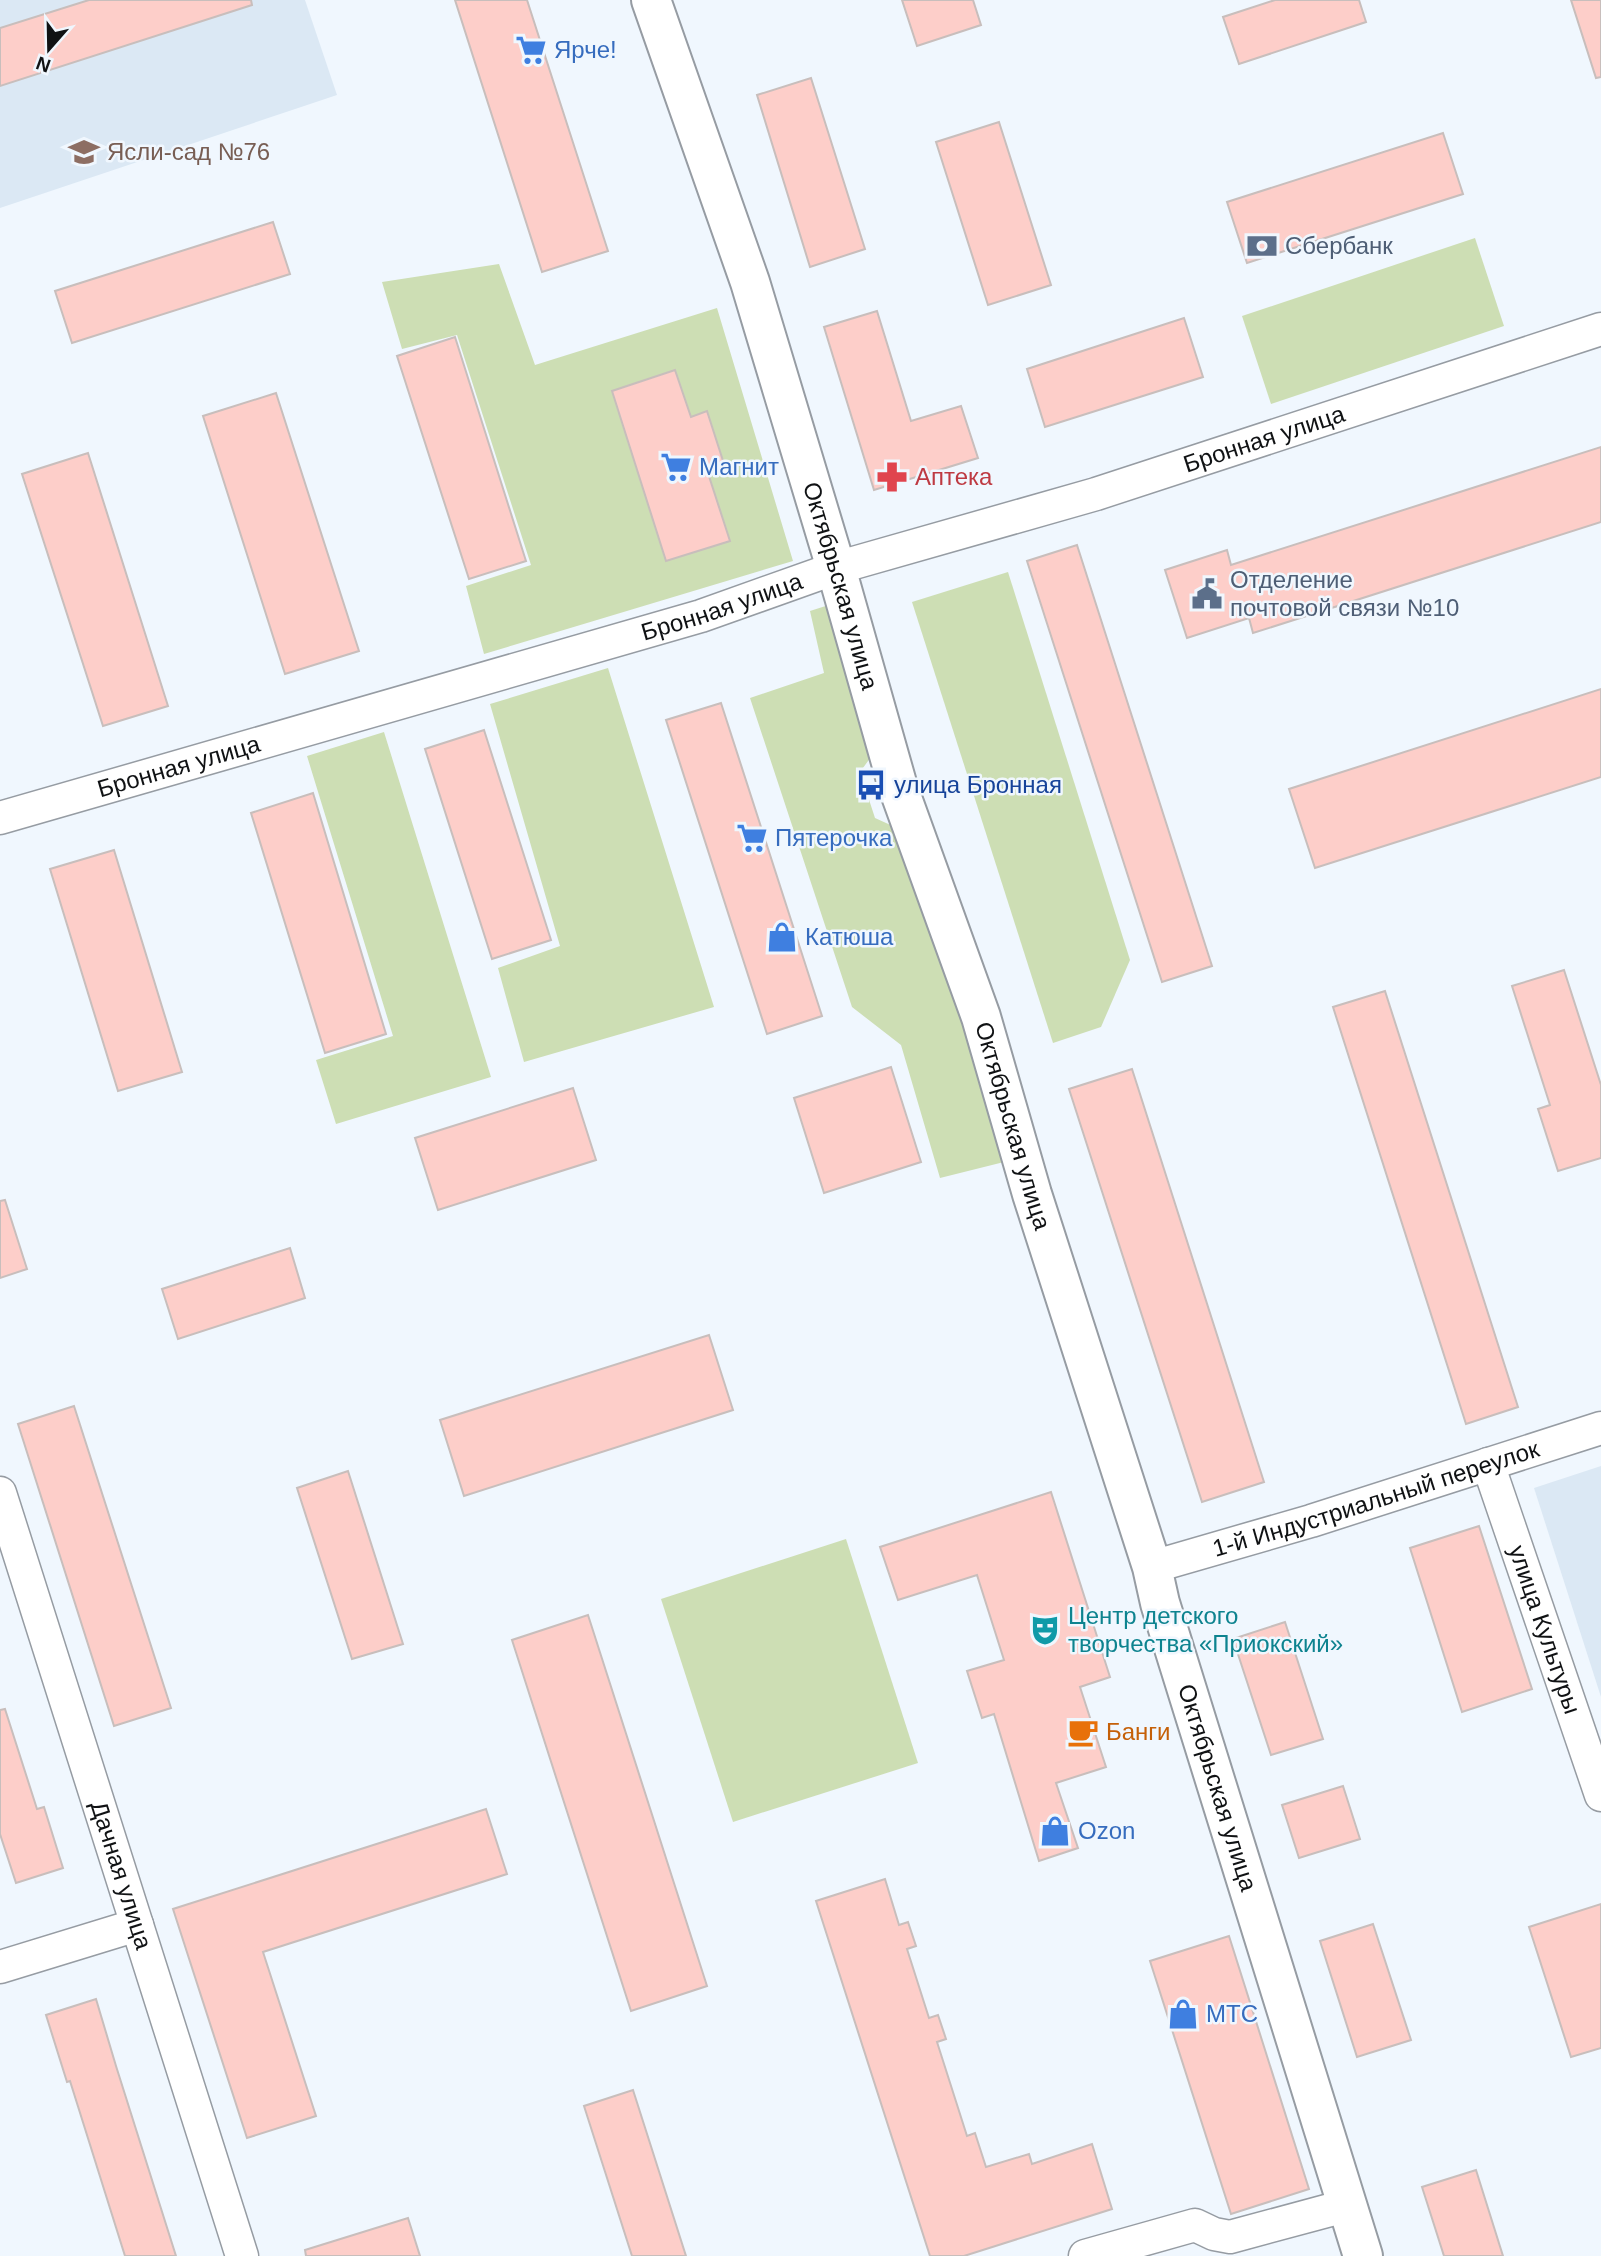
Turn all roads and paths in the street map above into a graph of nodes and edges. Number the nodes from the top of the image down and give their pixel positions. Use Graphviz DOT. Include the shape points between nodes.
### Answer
graph roads {
  1 [pos="651,0"];
  2 [pos="1601,329"];
  3 [pos="835,568"];
  4 [pos="0,818"];
  5 [pos="1601,1428"];
  6 [pos="1488,1464"];
  7 [pos="0,1493"];
  8 [pos="1152,1567"];
  9 [pos="1601,1795"];
  10 [pos="137,1925"];
  11 [pos="0,1967"];
  12 [pos="1345,2206"];
  13 [pos="242,2256"];
  14 [pos="1085,2256"];
  15 [pos="1363,2256"];
  1 -- 3 [label="main road, Октябрьская улица" via="750,282"];
  2 -- 3 [label="street, Бронная улица" via="1096,494"];
  3 -- 4 [label="street, Бронная улица" via="701,616"];
  3 -- 8 [label="main road, Октябрьская улица" via="898,787 981,1017 1032,1194"];
  5 -- 6 [label="street, 1-й Индустриальный переулок"];
  6 -- 8 [label="street, 1-й Индустриальный переулок"];
  6 -- 9 [label="street, улица Культуры"];
  7 -- 10 [label="street, Дачная улица"];
  8 -- 12 [label="main road, Октябрьская улица"];
  10 -- 11 [label="street"];
  10 -- 13 [label="street, Дачная улица"];
  12 -- 14 [label="street" via="1230,2237 1195,2225"];
  12 -- 15 [label="main road, Октябрьская улица"];
}
